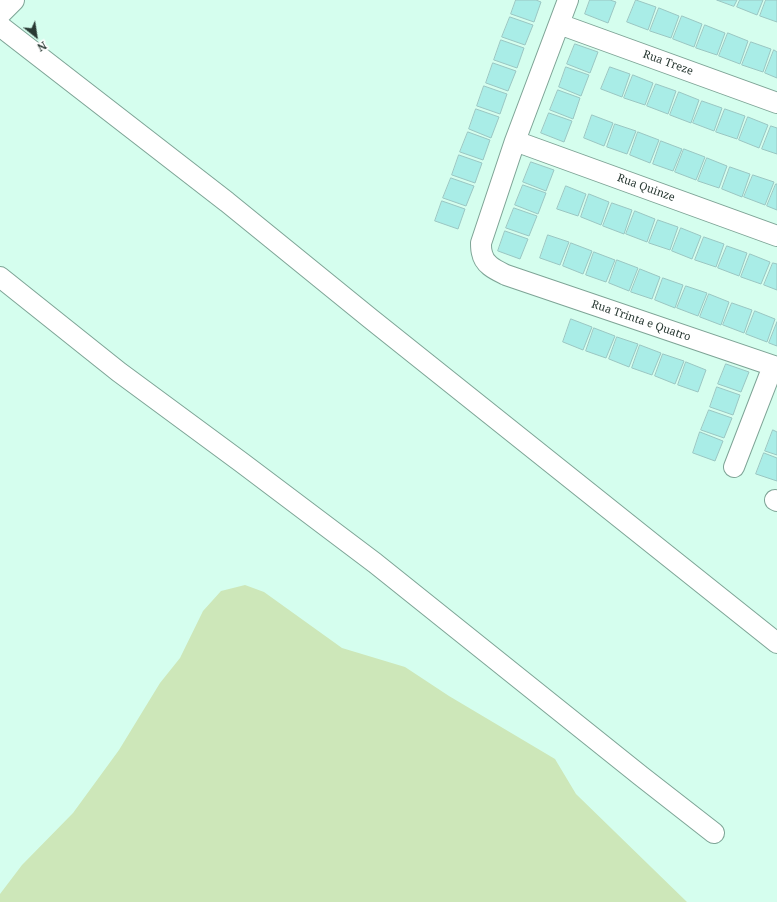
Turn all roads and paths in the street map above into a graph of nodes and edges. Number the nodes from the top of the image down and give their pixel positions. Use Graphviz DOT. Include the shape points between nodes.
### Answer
graph roads {
  1 [pos="13,0"];
  2 [pos="568,0"];
  3 [pos="0,13"];
  4 [pos="559,24"];
  5 [pos="0,26"];
  6 [pos="777,103"];
  7 [pos="515,141"];
  8 [pos="777,236"];
  9 [pos="0,277"];
  10 [pos="775,367"];
  11 [pos="734,467"];
  12 [pos="777,643"];
  13 [pos="714,833"];
  1 -- 3 [label="main road"];
  2 -- 4 [label="street, Rua Trinta e Quatro"];
  4 -- 6 [label="street, Rua Treze"];
  4 -- 7 [label="street, Rua Trinta e Quatro"];
  5 -- 12 [label="street" via="227,202"];
  7 -- 8 [label="street, Rua Quinze"];
  7 -- 10 [label="street, Rua Trinta e Quatro" via="481,242 482,253 492,268"];
  9 -- 13 [label="street" via="119,372 375,563"];
  10 -- 11 [label="street"];
}
